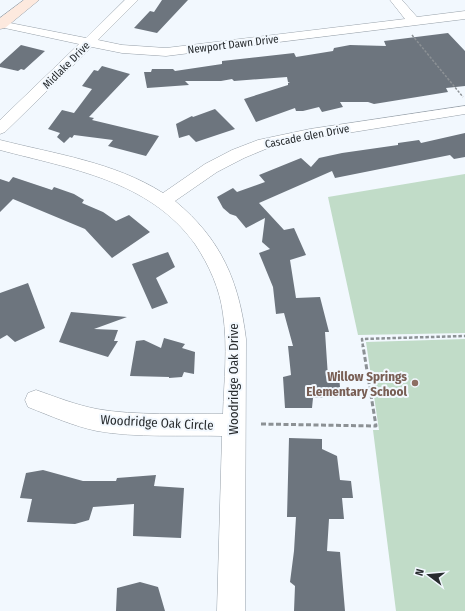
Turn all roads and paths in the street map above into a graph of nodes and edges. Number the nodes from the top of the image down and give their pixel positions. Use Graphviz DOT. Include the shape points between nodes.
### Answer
graph roads {
  1 [pos="32,0"];
  2 [pos="132,0"];
  3 [pos="396,0"];
  4 [pos="465,15"];
  5 [pos="1,25"];
  6 [pos="411,25"];
  7 [pos="88,42"];
  8 [pos="465,99"];
  9 [pos="465,110"];
  10 [pos="0,129"];
  11 [pos="0,145"];
  12 [pos="163,201"];
  13 [pos="465,336"];
  14 [pos="36,400"];
  15 [pos="261,424"];
  16 [pos="234,425"];
  17 [pos="231,611"];
  1 -- 5 [label="street"];
  2 -- 7 [label="street, Midlake Drive"];
  3 -- 6 [label="street"];
  4 -- 6 [label="street, Newport Dawn Drive"];
  5 -- 7 [label="street, Newport Dawn Drive"];
  6 -- 7 [label="street, Newport Dawn Drive" via="166,52 136,51"];
  6 -- 8 [label="path"];
  7 -- 10 [label="street, Midlake Drive"];
  9 -- 12 [label="street, Cascade Glen Drive" via="310,134 264,144 211,168"];
  11 -- 12 [label="street, Woodridge Oak Drive" via="104,172"];
  12 -- 16 [label="street, Woodridge Oak Drive" via="180,214 206,244 226,288 233,312 236,339"];
  13 -- 15 [label="path" via="362,339 376,426"];
  14 -- 16 [label="street, Woodridge Oak Circle" via="77,415 122,423"];
  16 -- 17 [label="street, Woodridge Oak Drive"];
}
